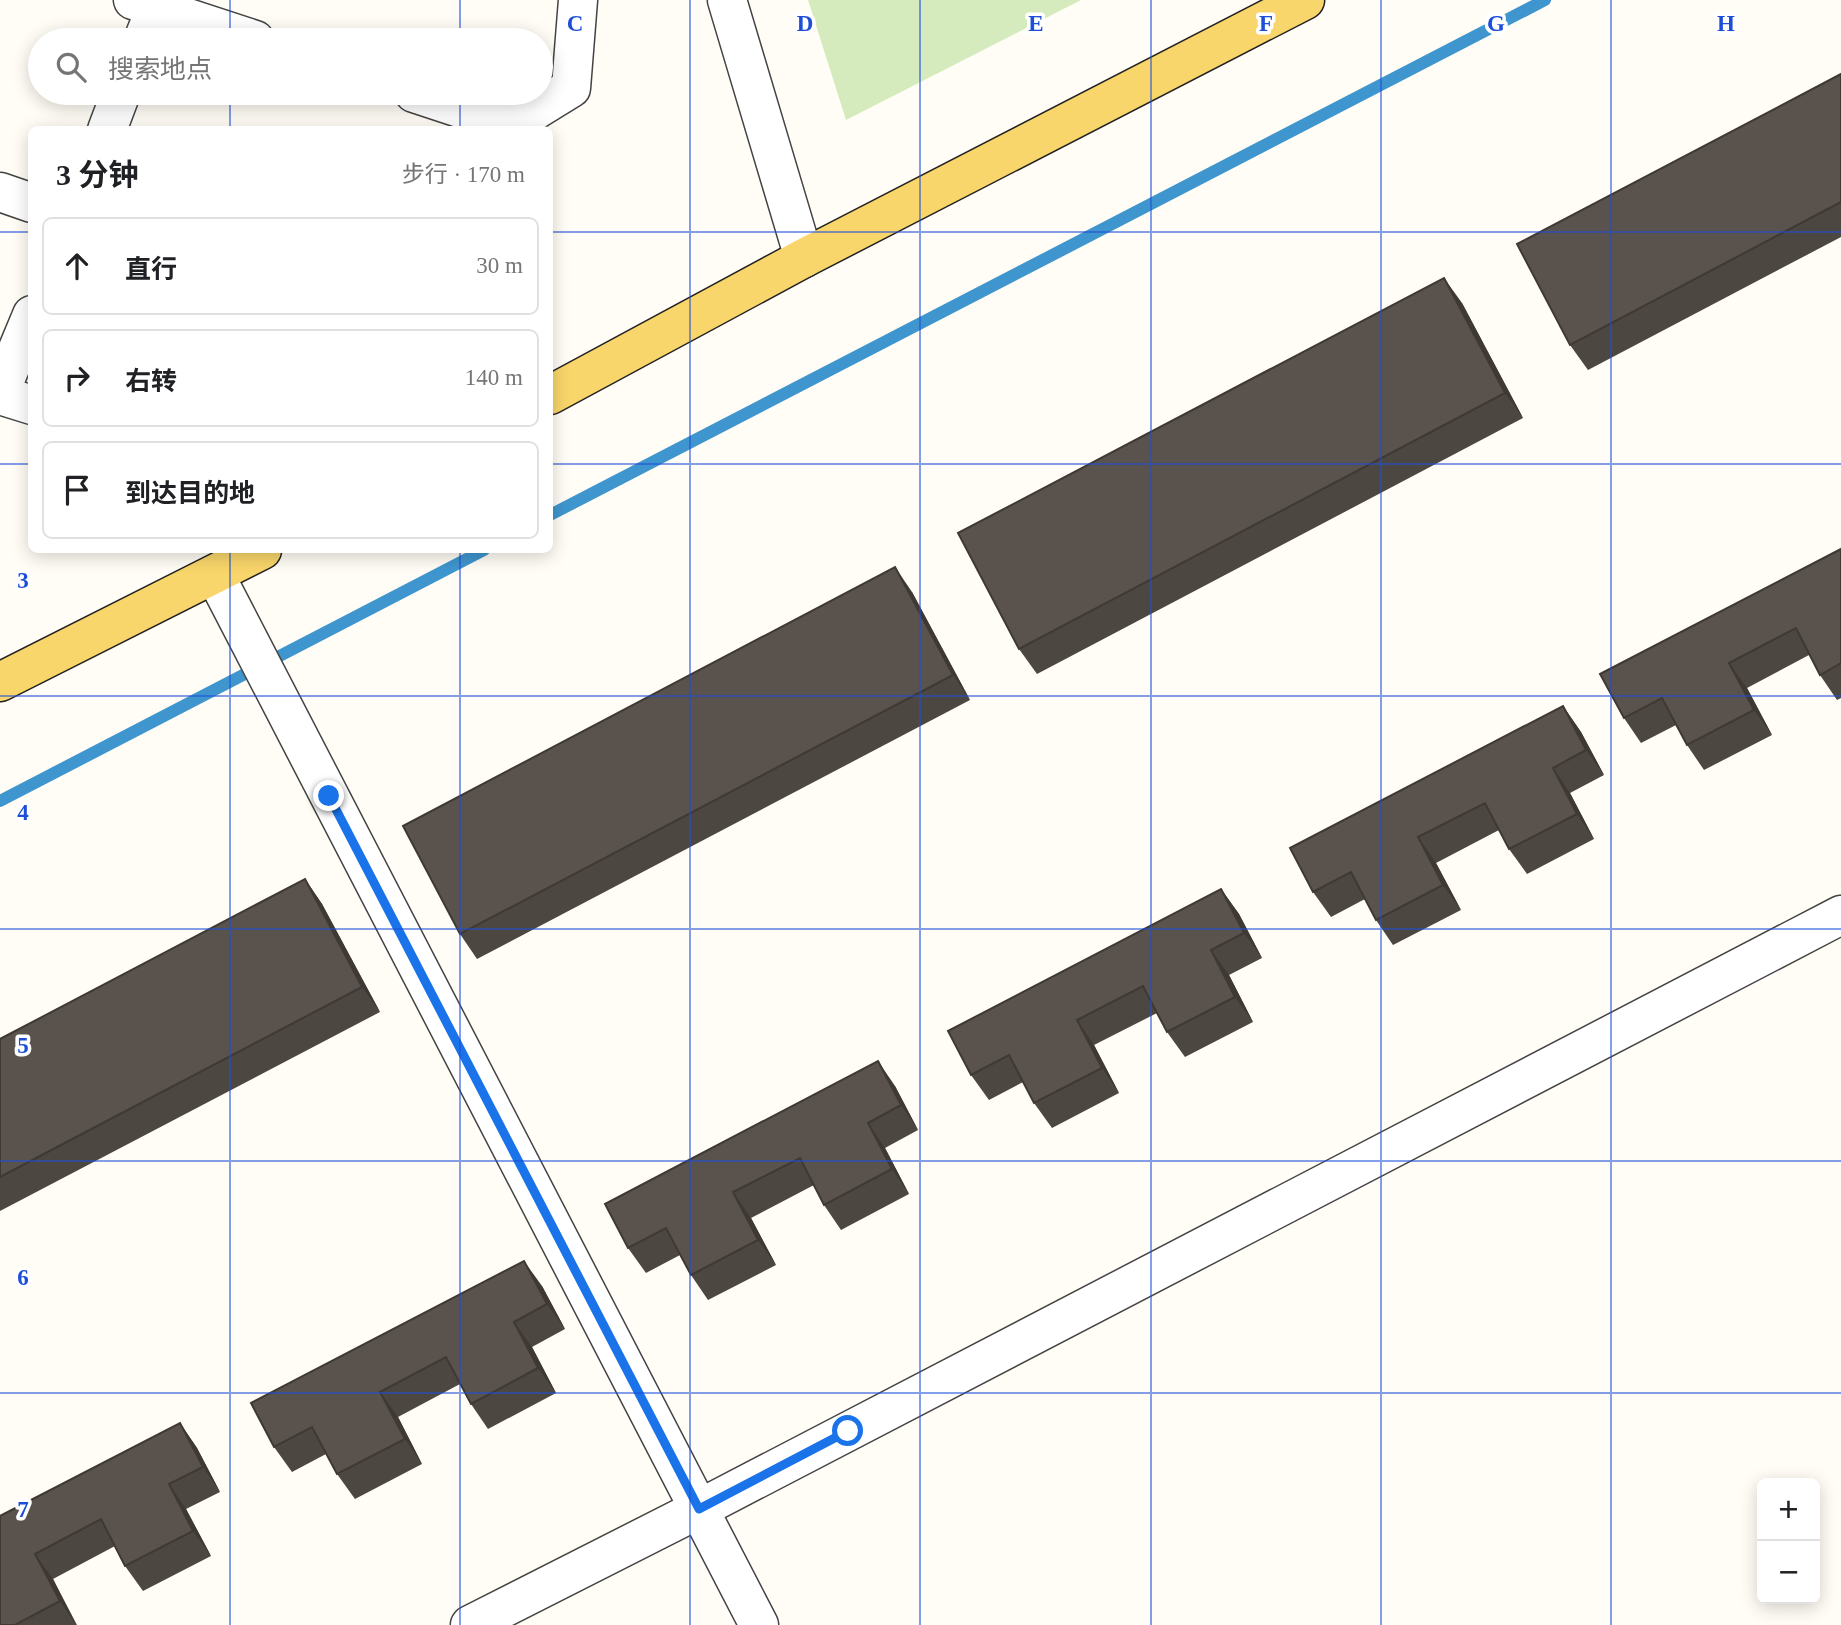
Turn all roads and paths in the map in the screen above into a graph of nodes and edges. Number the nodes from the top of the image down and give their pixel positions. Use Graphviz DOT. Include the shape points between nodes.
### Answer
graph roads {
  1 [pos="578,0"];
  2 [pos="727,0"];
  3 [pos="1305,0"];
  4 [pos="147,12"];
  5 [pos="209,28"];
  6 [pos="553,99"];
  7 [pos="116,105"];
  8 [pos="447,105"];
  9 [pos="543,105"];
  10 [pos="109,126"];
  11 [pos="504,126"];
  12 [pos="509,126"];
  13 [pos="0,192"];
  14 [pos="28,202"];
  15 [pos="804,258"];
  16 [pos="28,325"];
  17 [pos="553,393"];
  18 [pos="0,394"];
  19 [pos="28,404"];
  20 [pos="256,553"];
  21 [pos="215,575"];
  22 [pos="0,682"];
  23 [pos="1841,915"];
  24 [pos="699,1509"];
  25 [pos="470,1625"];
  26 [pos="760,1625"];
  1 -- 6 [label="street" via="571,88"];
  2 -- 15 [label="street"];
  3 -- 15 [label="main road"];
  4 -- 5 [label="street"];
  7 -- 10 [label="street"];
  8 -- 11 [label="street"];
  9 -- 12 [label="street"];
  13 -- 14 [label="street"];
  15 -- 17 [label="main road"];
  16 -- 18 [label="street"];
  18 -- 19 [label="street"];
  20 -- 21 [label="main road"];
  21 -- 22 [label="main road"];
  21 -- 24 [label="street"];
  23 -- 24 [label="street"];
  24 -- 25 [label="street"];
  24 -- 26 [label="street"];
}
